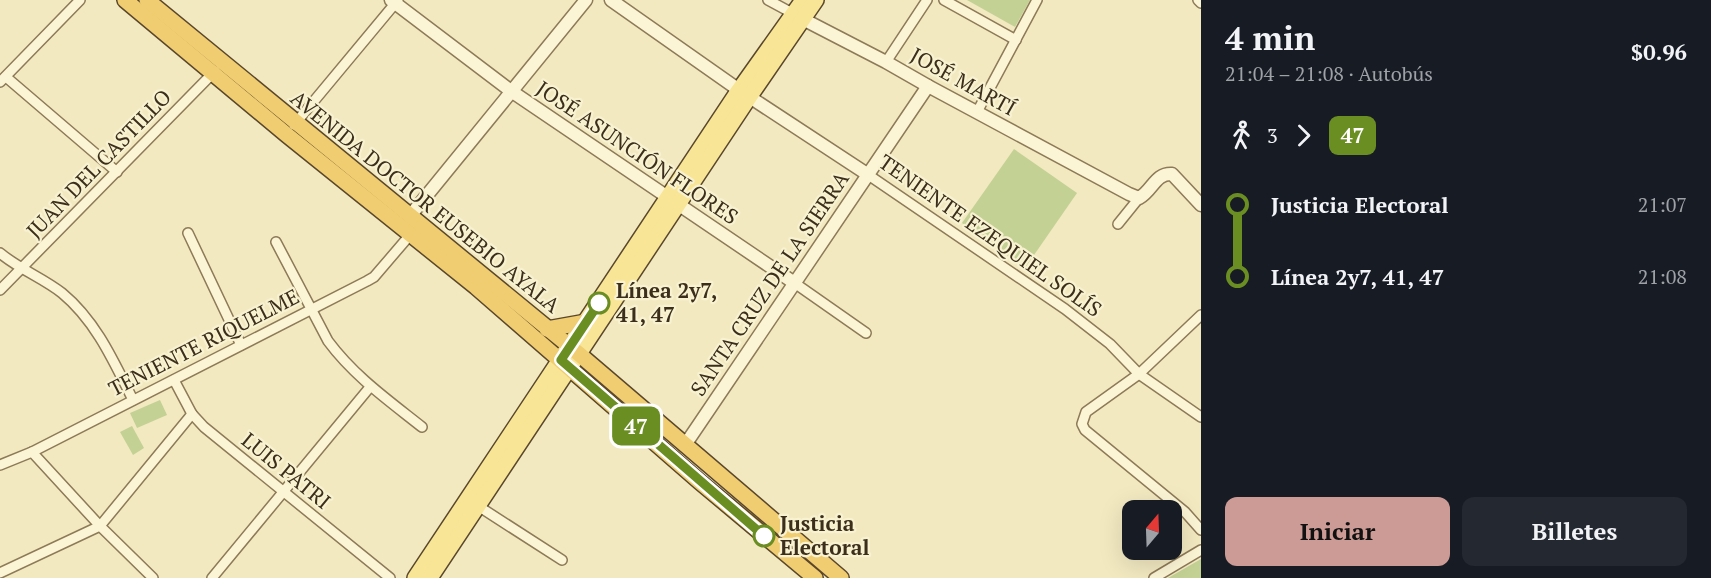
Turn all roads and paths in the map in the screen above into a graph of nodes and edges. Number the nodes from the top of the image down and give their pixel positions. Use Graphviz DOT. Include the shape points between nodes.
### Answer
graph roads {
  1 [pos="80,0"];
  2 [pos="125,0"];
  3 [pos="147,0"];
  4 [pos="586,0"];
  5 [pos="611,0"];
  6 [pos="768,0"];
  7 [pos="803,0"];
  8 [pos="816,0"];
  9 [pos="927,0"];
  10 [pos="944,0"];
  11 [pos="1036,0"];
  12 [pos="395,1"];
  13 [pos="798,17"];
  14 [pos="1016,40"];
  15 [pos="886,62"];
  16 [pos="218,68"];
  17 [pos="3,79"];
  18 [pos="928,86"];
  19 [pos="511,91"];
  20 [pos="744,93"];
  21 [pos="977,112"];
  22 [pos="292,129"];
  23 [pos="117,172"];
  24 [pos="867,174"];
  25 [pos="1138,198"];
  26 [pos="673,202"];
  27 [pos="1201,205"];
  28 [pos="410,216"];
  29 [pos="1118,224"];
  30 [pos="188,233"];
  31 [pos="410,235"];
  32 [pos="276,242"];
  33 [pos="0,253"];
  34 [pos="21,269"];
  35 [pos="796,284"];
  36 [pos="0,290"];
  37 [pos="312,308"];
  38 [pos="1201,315"];
  39 [pos="586,322"];
  40 [pos="547,329"];
  41 [pos="866,333"];
  42 [pos="242,345"];
  43 [pos="570,357"];
  44 [pos="1139,374"];
  45 [pos="174,380"];
  46 [pos="370,387"];
  47 [pos="133,400"];
  48 [pos="192,414"];
  49 [pos="1201,417"];
  50 [pos="422,427"];
  51 [pos="685,445"];
  52 [pos="32,452"];
  53 [pos="0,465"];
  54 [pos="284,491"];
  55 [pos="473,502"];
  56 [pos="100,526"];
  57 [pos="1201,530"];
  58 [pos="793,537"];
  59 [pos="780,550"];
  60 [pos="1201,550"];
  61 [pos="561,560"];
  62 [pos="0,573"];
  63 [pos="153,578"];
  64 [pos="212,578"];
  65 [pos="390,578"];
  66 [pos="415,578"];
  67 [pos="430,578"];
  68 [pos="814,578"];
  69 [pos="841,578"];
  70 [pos="1154,578"];
  1 -- 17 [label="street"];
  2 -- 16 [label="highway, AVENIDA DOCTOR EUSEBIO AYALA"];
  3 -- 16 [label="highway, AVENIDA DOCTOR EUSEBIO AYALA"];
  4 -- 19 [label="street"];
  5 -- 20 [label="street, TENIENTE EZEQUIEL SOLÍS"];
  6 -- 13 [label="street, JOSÉ MARTÍ"];
  7 -- 13 [label="main road"];
  8 -- 13 [label="main road"];
  9 -- 15 [label="street"];
  10 -- 14 [label="street"];
  11 -- 14 [label="street"];
  12 -- 19 [label="street, JOSÉ ASUNCIÓN FLORES"];
  12 -- 22 [label="street"];
  13 -- 15 [label="street, JOSÉ MARTÍ"];
  13 -- 20 [label="main road"];
  14 -- 21 [label="street"];
  15 -- 18 [label="street, JOSÉ MARTÍ"];
  16 -- 22 [label="highway, AVENIDA DOCTOR EUSEBIO AYALA"];
  16 -- 23 [label="street, JUAN DEL CASTILLO"];
  17 -- 23 [label="street"];
  18 -- 21 [label="street, JOSÉ MARTÍ"];
  18 -- 24 [label="street, SANTA CRUZ DE LA SIERRA"];
  19 -- 26 [label="street, JOSÉ ASUNCIÓN FLORES"];
  19 -- 28 [label="street"];
  20 -- 24 [label="street, TENIENTE EZEQUIEL SOLÍS"];
  20 -- 26 [label="main road"];
  21 -- 25 [label="street, JOSÉ MARTÍ"];
  22 -- 28 [label="highway, AVENIDA DOCTOR EUSEBIO AYALA"];
  22 -- 31 [label="highway, AVENIDA DOCTOR EUSEBIO AYALA"];
  23 -- 34 [label="street, JUAN DEL CASTILLO"];
  24 -- 35 [label="street, SANTA CRUZ DE LA SIERRA"];
  24 -- 44 [label="street, TENIENTE EZEQUIEL SOLÍS" via="1065,309 1110,344"];
  25 -- 27 [label="street" via="1147,193 1159,176 1172,174"];
  25 -- 29 [label="street"];
  26 -- 35 [label="street, JOSÉ ASUNCIÓN FLORES"];
  26 -- 39 [label="main road"];
  26 -- 43 [label="main road"];
  28 -- 40 [label="highway, AVENIDA DOCTOR EUSEBIO AYALA"];
  30 -- 42 [label="street"];
  31 -- 37 [label="street, TENIENTE RIQUELME" via="374,277"];
  31 -- 43 [label="highway, AVENIDA DOCTOR EUSEBIO AYALA"];
  32 -- 37 [label="street"];
  33 -- 34 [label="street"];
  34 -- 36 [label="street, JUAN DEL CASTILLO"];
  34 -- 47 [label="street" via="62,293 89,321"];
  35 -- 41 [label="street, JOSÉ ASUNCIÓN FLORES"];
  35 -- 51 [label="street, SANTA CRUZ DE LA SIERRA"];
  37 -- 42 [label="street, TENIENTE RIQUELME"];
  37 -- 46 [label="street" via="327,341"];
  38 -- 44 [label="street"];
  39 -- 40 [label="highway"];
  39 -- 43 [label="main road"];
  40 -- 43 [label="highway, AVENIDA DOCTOR EUSEBIO AYALA"];
  42 -- 45 [label="street, TENIENTE RIQUELME"];
  43 -- 51 [label="highway, AVENIDA DOCTOR EUSEBIO AYALA"];
  43 -- 55 [label="main road"];
  43 -- 59 [label="highway, AVENIDA DOCTOR EUSEBIO AYALA"];
  44 -- 49 [label="street, TENIENTE EZEQUIEL SOLÍS"];
  44 -- 57 [label="street" via="1090,409 1082,424"];
  45 -- 47 [label="street, TENIENTE RIQUELME"];
  45 -- 48 [label="street, LUIS PATRI"];
  46 -- 50 [label="street"];
  46 -- 54 [label="street"];
  47 -- 52 [label="street, TENIENTE RIQUELME"];
  48 -- 54 [label="street, LUIS PATRI"];
  48 -- 56 [label="street"];
  51 -- 58 [label="highway, AVENIDA DOCTOR EUSEBIO AYALA"];
  52 -- 53 [label="street, TENIENTE RIQUELME"];
  52 -- 56 [label="street"];
  54 -- 64 [label="street"];
  54 -- 65 [label="street, LUIS PATRI"];
  55 -- 61 [label="street"];
  55 -- 66 [label="main road"];
  55 -- 67 [label="main road"];
  56 -- 62 [label="street"];
  56 -- 63 [label="street"];
  58 -- 59 [label="highway"];
  58 -- 69 [label="highway, AVENIDA DOCTOR EUSEBIO AYALA"];
  59 -- 68 [label="highway, AVENIDA DOCTOR EUSEBIO AYALA"];
  60 -- 70 [label="street"];
}
